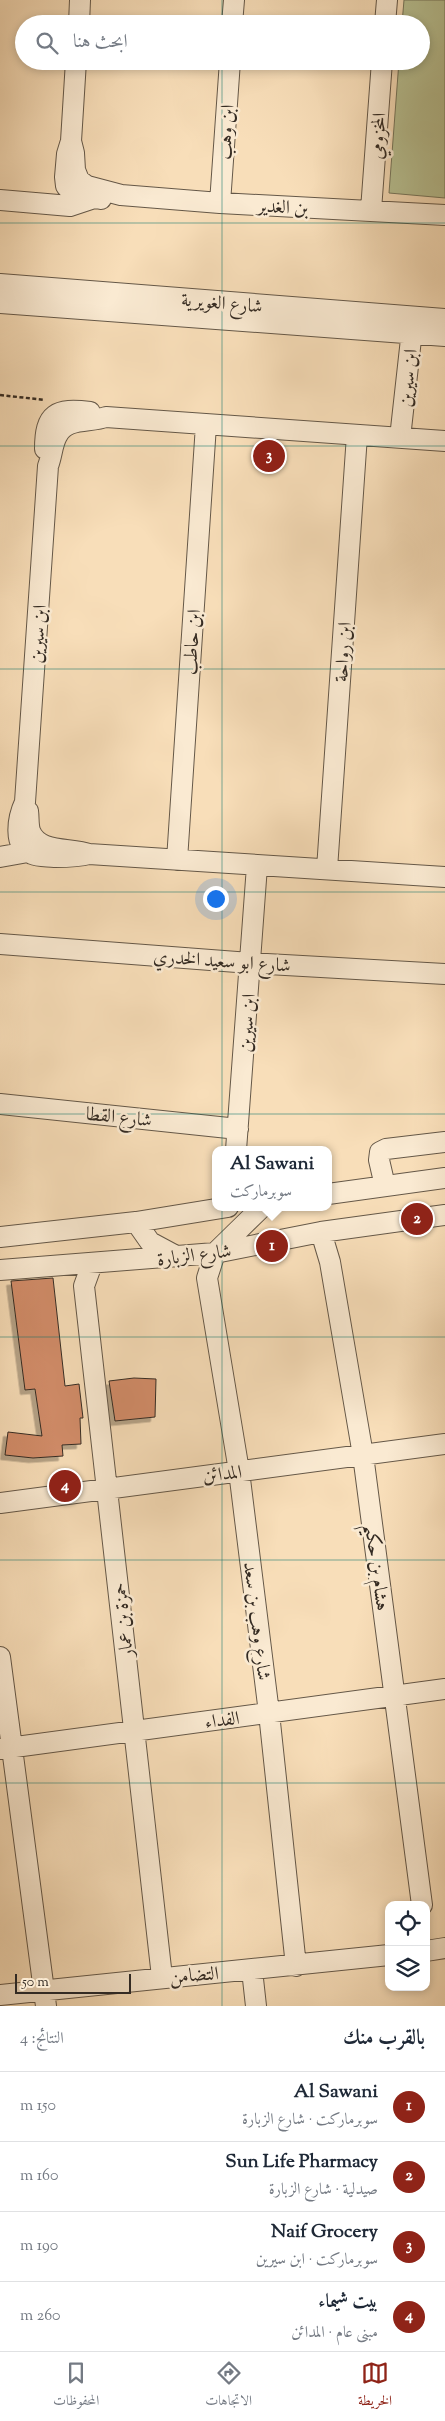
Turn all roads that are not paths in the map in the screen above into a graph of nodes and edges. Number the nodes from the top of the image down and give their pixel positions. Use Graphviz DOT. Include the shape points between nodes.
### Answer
graph roads {
  1 [pos="80,0"];
  2 [pos="234,0"];
  3 [pos="387,0"];
  4 [pos="79,15"];
  5 [pos="233,15"];
  6 [pos="386,15"];
  7 [pos="75,70"];
  8 [pos="229,70"];
  9 [pos="381,70"];
  10 [pos="71,140"];
  11 [pos="121,195"];
  12 [pos="92,198"];
  13 [pos="0,200"];
  14 [pos="220,203"];
  15 [pos="371,210"];
  16 [pos="445,215"];
  17 [pos="0,284"];
  18 [pos="0,303"];
  19 [pos="445,319"];
  20 [pos="413,326"];
  21 [pos="445,336"];
  22 [pos="106,417"];
  23 [pos="206,425"];
  24 [pos="357,435"];
  25 [pos="400,438"];
  26 [pos="445,441"];
  27 [pos="48,466"];
  28 [pos="25,802"];
  29 [pos="28,852"];
  30 [pos="90,854"];
  31 [pos="0,857"];
  32 [pos="177,860"];
  33 [pos="257,866"];
  34 [pos="327,869"];
  35 [pos="445,877"];
  36 [pos="0,944"];
  37 [pos="250,963"];
  38 [pos="445,974"];
  39 [pos="0,1104"];
  40 [pos="238,1129"];
  41 [pos="445,1142"];
  42 [pos="236,1146"];
  43 [pos="445,1178"];
  44 [pos="385,1186"];
  45 [pos="332,1193"];
  46 [pos="212,1210"];
  47 [pos="258,1211"];
  48 [pos="445,1215"];
  49 [pos="136,1222"];
  50 [pos="322,1232"];
  51 [pos="0,1237"];
  52 [pos="215,1253"];
  53 [pos="178,1257"];
  54 [pos="92,1264"];
  55 [pos="0,1270"];
  56 [pos="207,1278"];
  57 [pos="445,1444"];
  58 [pos="363,1455"];
  59 [pos="239,1471"];
  60 [pos="107,1489"];
  61 [pos="0,1503"];
  62 [pos="0,1657"];
  63 [pos="445,1689"];
  64 [pos="395,1696"];
  65 [pos="269,1713"];
  66 [pos="134,1730"];
  67 [pos="6,1748"];
  68 [pos="421,1901"];
  69 [pos="385,1955"];
  70 [pos="296,1966"];
  71 [pos="252,1970"];
  72 [pos="162,1977"];
  73 [pos="0,1995"];
  74 [pos="45,1998"];
  75 [pos="256,2006"];
  1 -- 4 [label="street"];
  2 -- 5 [label="street"];
  3 -- 6 [label="street"];
  7 -- 10 [label="street, بن الغدير"];
  8 -- 14 [label="street, ابن وهب"];
  9 -- 15 [label="street, المخزومي"];
  10 -- 11 [label="street, بن الغدير" via="79,180 87,186"];
  10 -- 12 [label="street, بن الغدير" via="66,161 66,186 78,196"];
  11 -- 12 [label="street, بن الغدير"];
  11 -- 14 [label="street, بن الغدير"];
  12 -- 13 [label="street" via="70,206"];
  14 -- 15 [label="street, بن الغدير"];
  15 -- 16 [label="street, بن الغدير"];
  17 -- 20 [label="street, شارع الغويرية"];
  18 -- 20 [label="street, شارع الغويرية"];
  19 -- 20 [label="street, شارع الغويرية"];
  20 -- 21 [label="street, شارع الغويرية"];
  20 -- 25 [label="street, ابن سيرين"];
  22 -- 23 [label="street, ابن سيرين"];
  22 -- 27 [label="street, ابن سيرين" via="72,422 62,429"];
  22 -- 27 [label="street, ابن سيرين" via="88,412 58,412 47,427 45,452"];
  23 -- 24 [label="street, ابن سيرين"];
  23 -- 32 [label="street, ابن حاطب"];
  24 -- 25 [label="street, ابن سيرين"];
  24 -- 34 [label="street, ابن رواحة"];
  25 -- 26 [label="street, ابن سيرين"];
  27 -- 28 [label="street, ابن سيرين"];
  28 -- 29 [label="street, ابن سيرين" via="20,815 19,834 21,844"];
  28 -- 30 [label="street, ابن سيرين" via="30,830 36,840 46,846"];
  29 -- 30 [label="street, ابن سيرين" via="65,857"];
  29 -- 31 [label="street"];
  30 -- 32 [label="street, ابن سيرين"];
  32 -- 33 [label="street, ابن سيرين"];
  33 -- 34 [label="street, ابن سيرين"];
  33 -- 37 [label="street, ابن سيرين"];
  34 -- 35 [label="street, ابن سيرين"];
  36 -- 37 [label="street, شارع ابو سعيد الخدري"];
  37 -- 38 [label="street, شارع ابو سعيد الخدري"];
  37 -- 40 [label="street, ابن سيرين"];
  39 -- 40 [label="street, شارع القطا"];
  40 -- 42 [label="street, ابن سيرين"];
  41 -- 44 [label="street" via="380,1152"];
  43 -- 44 [label="street"];
  44 -- 45 [label="street"];
  46 -- 49 [label="street, شارع الزبارة"];
  47 -- 52 [label="street, شارع وهب بن سعد"];
  48 -- 50 [label="street, شارع الزبارة"];
  49 -- 51 [label="street, شارع الزبارة"];
  49 -- 53 [label="street" via="150,1242"];
  50 -- 52 [label="street, شارع الزبارة"];
  50 -- 58 [label="street, هشام بن حكيم"];
  52 -- 53 [label="street, شارع الزبارة"];
  52 -- 56 [label="street, شارع وهب بن سعد"];
  53 -- 54 [label="street, شارع الزبارة"];
  53 -- 56 [label="street" via="194,1265"];
  54 -- 55 [label="street, شارع الزبارة"];
  54 -- 60 [label="street, حمزة بن عمار" via="84,1286"];
  56 -- 59 [label="street, شارع وهب بن سعد"];
  57 -- 58 [label="street, المدائن"];
  58 -- 59 [label="street, المدائن"];
  58 -- 64 [label="street, هشام بن حكيم"];
  59 -- 60 [label="street, المدائن"];
  59 -- 65 [label="street, شارع وهب بن سعد"];
  60 -- 61 [label="street, المدائن"];
  60 -- 66 [label="street, حمزة بن عمار"];
  62 -- 67 [label="street"];
  63 -- 64 [label="street, الفداء"];
  64 -- 65 [label="street, الفداء"];
  64 -- 68 [label="street, هشام بن حكيم"];
  65 -- 66 [label="street, الفداء"];
  65 -- 70 [label="street, شارع وهب بن سعد"];
  66 -- 67 [label="street, الفداء"];
  66 -- 72 [label="street, حمزة بن عمار"];
  67 -- 74 [label="street"];
  69 -- 70 [label="street, التضامن"];
  70 -- 71 [label="street, التضامن"];
  71 -- 72 [label="street, التضامن"];
  71 -- 75 [label="street"];
  72 -- 74 [label="street, التضامن"];
  73 -- 74 [label="street, التضامن"];
}
